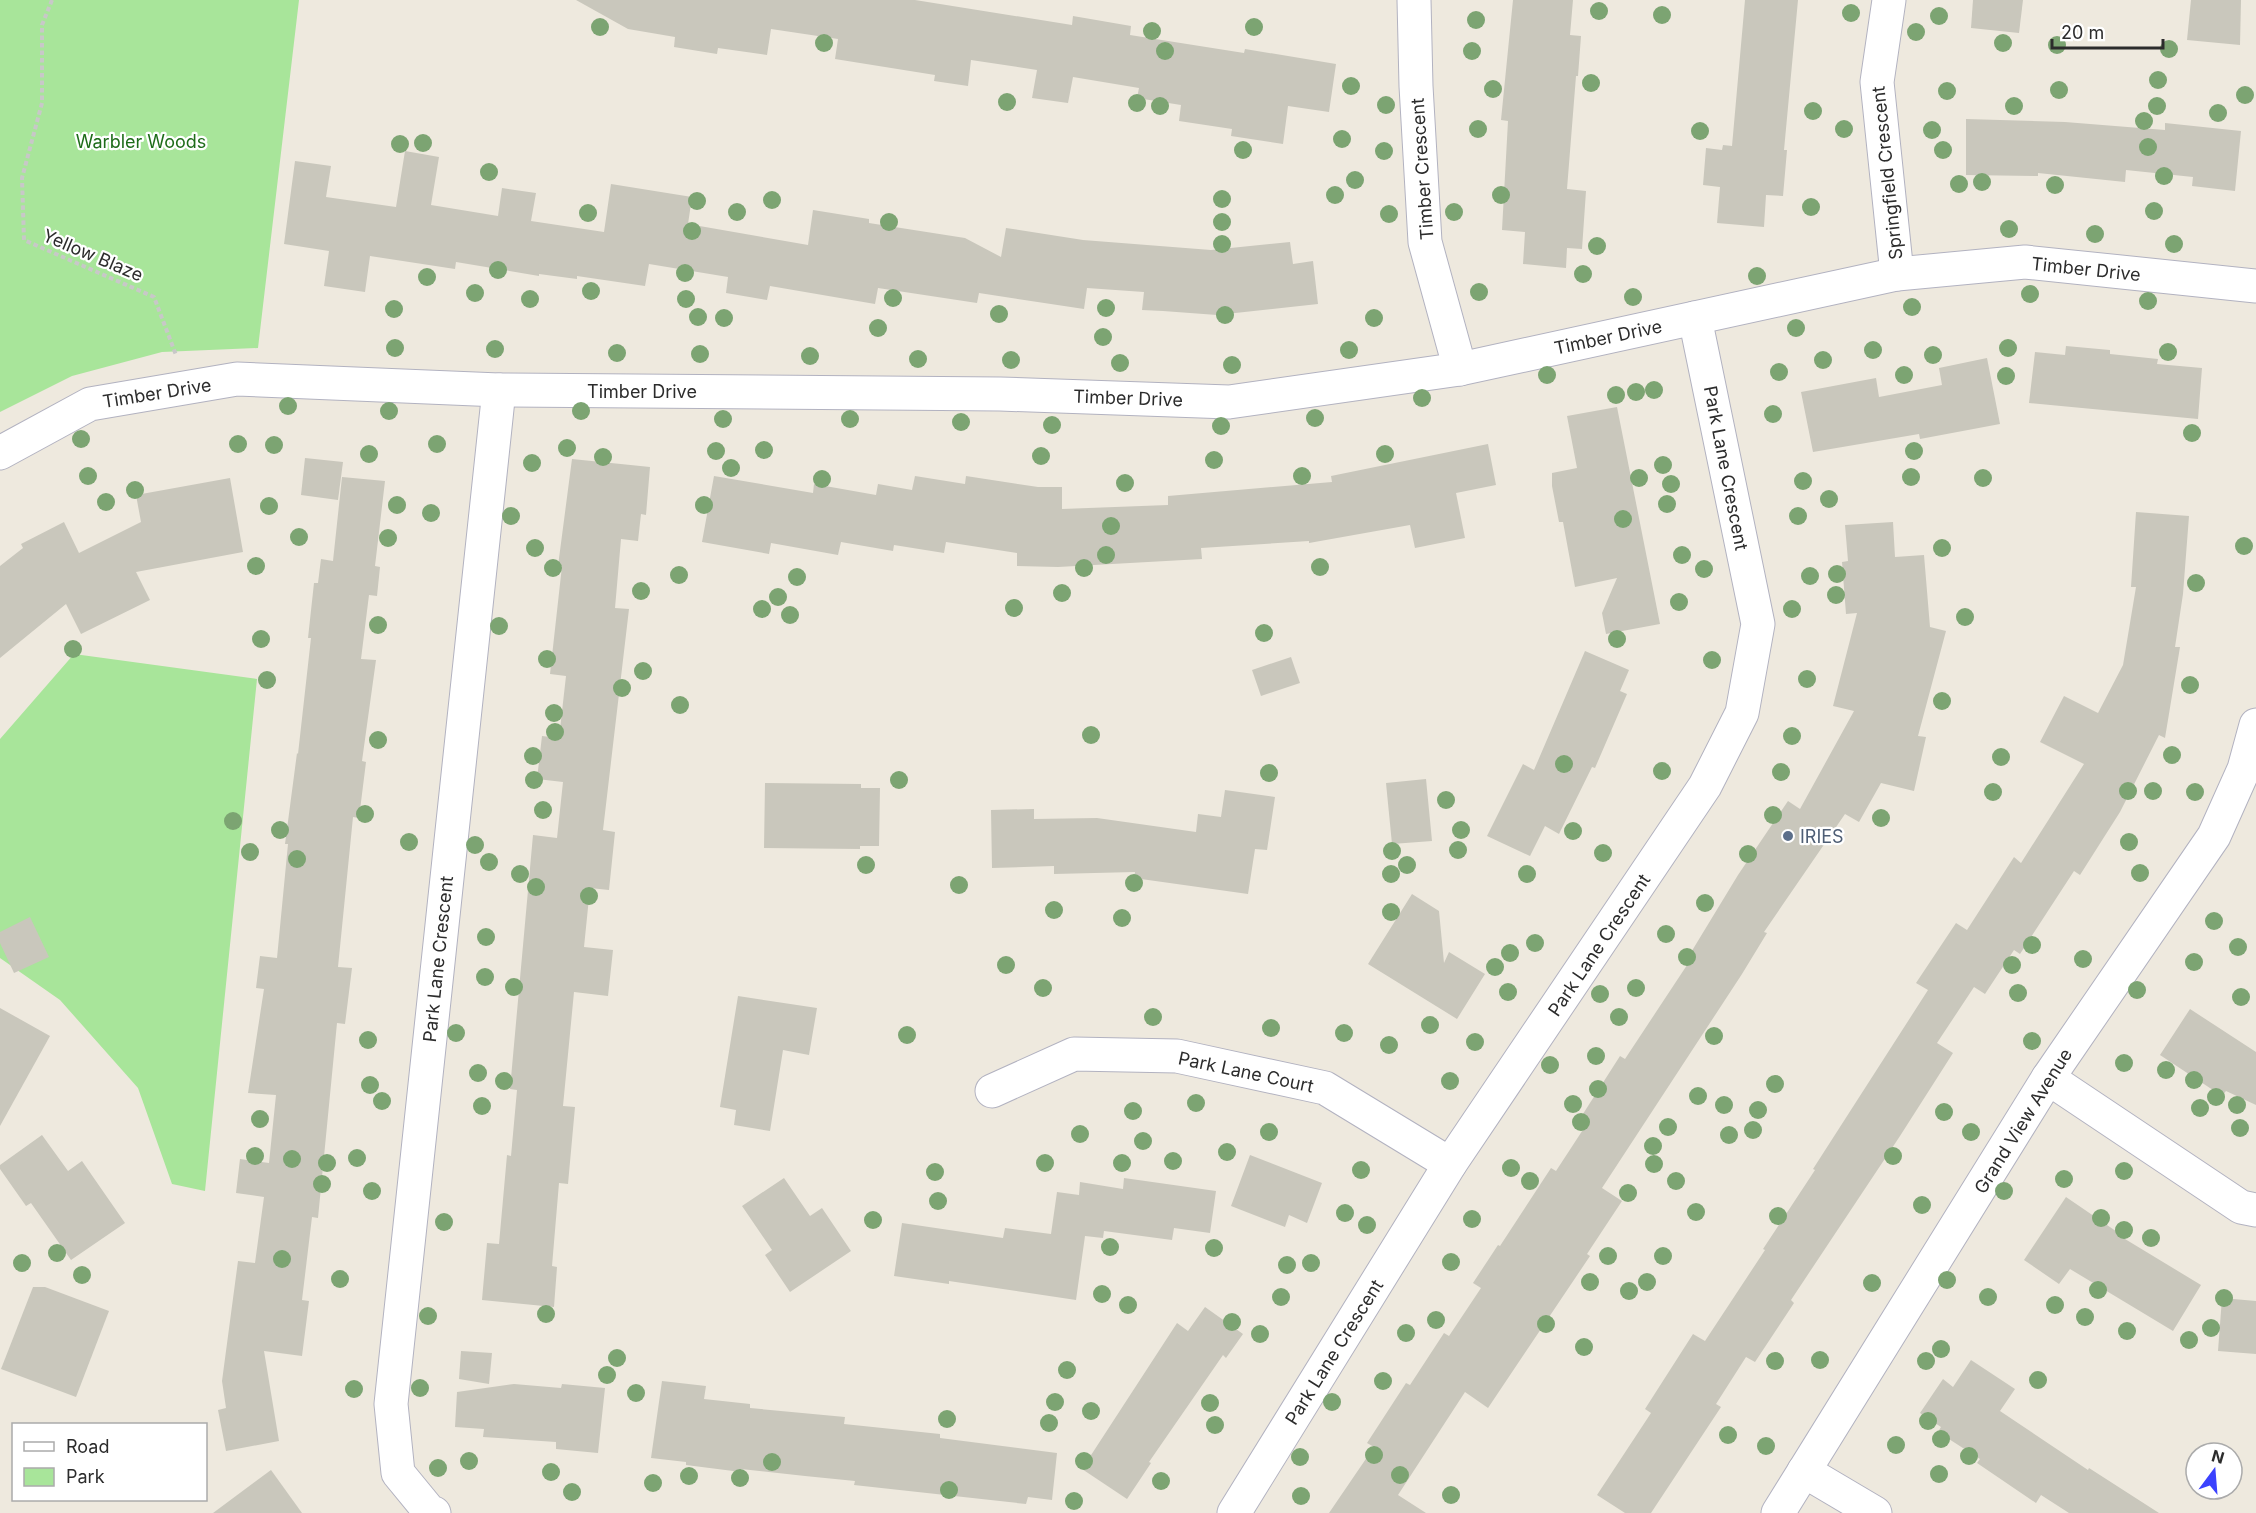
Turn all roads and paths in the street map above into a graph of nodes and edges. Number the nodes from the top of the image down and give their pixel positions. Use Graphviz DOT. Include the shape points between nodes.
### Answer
graph roads {
  1 [pos="52,0"];
  2 [pos="1414,0"];
  3 [pos="1889,0"];
  4 [pos="1898,274"];
  5 [pos="2256,286"];
  6 [pos="1695,318"];
  7 [pos="1460,369"];
  8 [pos="188,388"];
  9 [pos="499,390"];
  10 [pos="0,453"];
  11 [pos="2256,725"];
  12 [pos="2048,1078"];
  13 [pos="992,1091"];
  14 [pos="1450,1164"];
  15 [pos="2256,1210"];
  16 [pos="1804,1471"];
  17 [pos="434,1513"];
  18 [pos="1234,1513"];
  19 [pos="1778,1513"];
  20 [pos="1875,1513"];
  1 -- 8 [label="path, Yellow Blaze" via="42,25 42,103 22,178 24,240 154,297"];
  2 -- 7 [label="street, Timber Crescent" via="1425,242"];
  3 -- 4 [label="street, Springfield Crescent" via="1877,82"];
  4 -- 5 [label="street, Timber Drive" via="2025,262"];
  4 -- 6 [label="street, Timber Drive"];
  6 -- 7 [label="street, Timber Drive"];
  6 -- 14 [label="street, Park Lane Crescent" via="1758,624 1742,713 1706,786"];
  7 -- 9 [label="street, Timber Drive" via="1229,402 1000,394"];
  8 -- 9 [label="street, Timber Drive" via="237,379"];
  8 -- 10 [label="street, Timber Drive" via="90,404"];
  9 -- 17 [label="street, Park Lane Crescent" via="391,1404 399,1473"];
  11 -- 12 [label="street, Grand View Avenue" via="2244,769 2214,836"];
  12 -- 15 [label="street" via="2241,1207"];
  12 -- 16 [label="street, Grand View Avenue"];
  13 -- 14 [label="street, Park Lane Court" via="1074,1054 1177,1056 1325,1088"];
  14 -- 18 [label="street, Park Lane Crescent"];
  16 -- 19 [label="street, Grand View Avenue"];
  16 -- 20 [label="street"];
}
